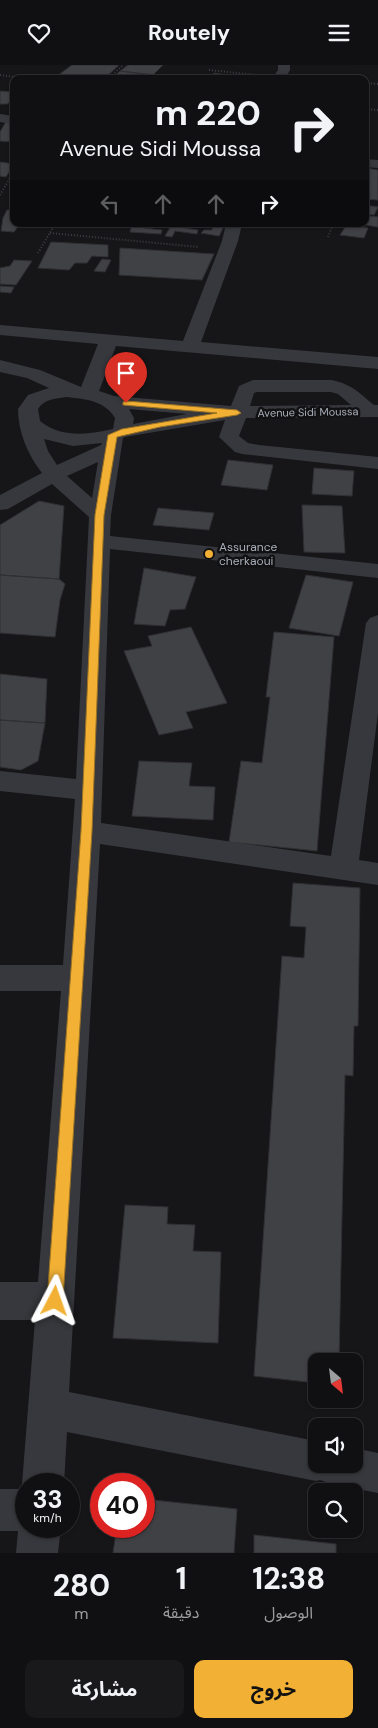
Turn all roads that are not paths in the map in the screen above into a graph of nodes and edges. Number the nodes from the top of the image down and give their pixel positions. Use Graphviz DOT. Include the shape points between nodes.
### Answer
graph roads {
  1 [pos="233,227"];
  2 [pos="0,330"];
  3 [pos="109,339"];
  4 [pos="190,346"];
  5 [pos="378,363"];
  6 [pos="0,366"];
  7 [pos="80,392"];
  8 [pos="17,397"];
  9 [pos="112,402"];
  10 [pos="374,411"];
  11 [pos="237,413"];
  12 [pos="115,439"];
  13 [pos="378,463"];
  14 [pos="53,475"];
  15 [pos="0,505"];
  16 [pos="99,528"];
  17 [pos="378,571"];
  18 [pos="378,623"];
  19 [pos="0,781"];
  20 [pos="88,790"];
  21 [pos="87,831"];
  22 [pos="343,869"];
  23 [pos="378,874"];
  24 [pos="0,978"];
  25 [pos="77,978"];
  26 [pos="0,1301"];
  27 [pos="55,1301"];
  28 [pos="48,1408"];
  29 [pos="308,1459"];
  30 [pos="363,1467"];
  31 [pos="378,1469"];
  32 [pos="44,1473"];
  33 [pos="0,1510"];
  34 [pos="15,1510"];
  35 [pos="39,1538"];
  36 [pos="38,1553"];
  1 -- 4 [label="street"];
  2 -- 3 [label="street"];
  3 -- 4 [label="street"];
  3 -- 7 [label="street"];
  4 -- 5 [label="street"];
  6 -- 7 [label="street" via="33,374"];
  7 -- 8 [label="street" via="37,398"];
  7 -- 9 [label="street, Avenue Sidi Moussa"];
  8 -- 12 [label="street, Avenue Sidi Moussa" via="37,429 64,439"];
  8 -- 14 [label="street" via="37,448"];
  9 -- 11 [label="street, Avenue Sidi Moussa"];
  9 -- 12 [label="street" via="126,415 126,424"];
  10 -- 11 [label="street, Avenue Sidi Moussa"];
  10 -- 11 [label="street" via="339,388 258,385 246,390"];
  11 -- 12 [label="street, Avenue Sidi Moussa"];
  11 -- 13 [label="street" via="229,437 242,448"];
  12 -- 14 [label="street"];
  12 -- 16 [label="street"];
  14 -- 15 [label="street"];
  14 -- 16 [label="street"];
  16 -- 17 [label="street"];
  16 -- 20 [label="street"];
  18 -- 22 [label="street"];
  19 -- 20 [label="street"];
  20 -- 21 [label="street"];
  21 -- 22 [label="street"];
  21 -- 25 [label="street"];
  22 -- 23 [label="street"];
  24 -- 25 [label="street"];
  25 -- 27 [label="street"];
  26 -- 27 [label="street"];
  27 -- 28 [label="street"];
  28 -- 29 [label="street"];
  28 -- 32 [label="street"];
  30 -- 31 [label="street"];
  33 -- 34 [label="street"];
  35 -- 36 [label="street"];
}
